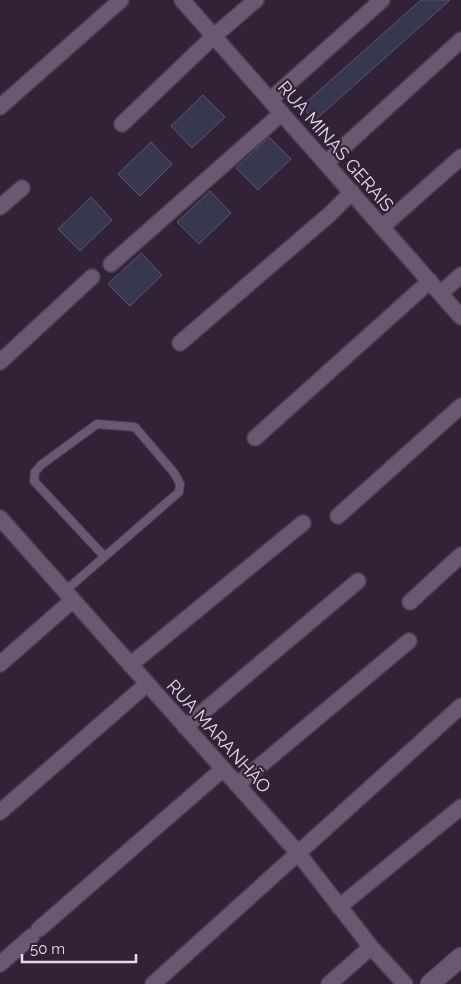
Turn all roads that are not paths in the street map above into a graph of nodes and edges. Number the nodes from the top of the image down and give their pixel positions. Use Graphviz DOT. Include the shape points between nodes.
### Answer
graph roads {
  1 [pos="121,0"];
  2 [pos="182,0"];
  3 [pos="256,0"];
  4 [pos="382,0"];
  5 [pos="214,36"];
  6 [pos="461,40"];
  7 [pos="270,100"];
  8 [pos="0,107"];
  9 [pos="282,113"];
  10 [pos="122,124"];
  11 [pos="461,157"];
  12 [pos="326,163"];
  13 [pos="22,188"];
  14 [pos="352,192"];
  15 [pos="0,207"];
  16 [pos="382,227"];
  17 [pos="111,264"];
  18 [pos="461,275"];
  19 [pos="92,277"];
  20 [pos="430,281"];
  21 [pos="441,293"];
  22 [pos="461,316"];
  23 [pos="180,343"];
  24 [pos="0,362"];
  25 [pos="461,406"];
  26 [pos="255,438"];
  27 [pos="338,516"];
  28 [pos="0,518"];
  29 [pos="303,523"];
  30 [pos="461,555"];
  31 [pos="104,556"];
  32 [pos="358,581"];
  33 [pos="69,596"];
  34 [pos="410,602"];
  35 [pos="409,641"];
  36 [pos="0,664"];
  37 [pos="130,664"];
  38 [pos="147,684"];
  39 [pos="461,706"];
  40 [pos="185,727"];
  41 [pos="223,769"];
  42 [pos="237,785"];
  43 [pos="461,807"];
  44 [pos="0,812"];
  45 [pos="298,853"];
  46 [pos="339,907"];
  47 [pos="371,946"];
  48 [pos="461,957"];
  49 [pos="0,964"];
  50 [pos="153,984"];
  51 [pos="329,984"];
  52 [pos="404,984"];
  53 [pos="430,984"];
  1 -- 8 [label="street"];
  2 -- 5 [label="street, RUA MINAS GERAIS"];
  3 -- 5 [label="street"];
  4 -- 7 [label="street"];
  5 -- 7 [label="street, RUA MINAS GERAIS"];
  5 -- 10 [label="street"];
  6 -- 12 [label="street"];
  7 -- 9 [label="street, RUA MINAS GERAIS"];
  9 -- 12 [label="street, RUA MINAS GERAIS"];
  9 -- 17 [label="street"];
  11 -- 16 [label="street"];
  12 -- 14 [label="street, RUA MINAS GERAIS"];
  13 -- 15 [label="street"];
  14 -- 16 [label="street, RUA MINAS GERAIS"];
  14 -- 23 [label="street"];
  16 -- 20 [label="street, RUA MINAS GERAIS"];
  18 -- 21 [label="street"];
  19 -- 24 [label="street"];
  20 -- 21 [label="street, RUA MINAS GERAIS"];
  20 -- 26 [label="street"];
  21 -- 22 [label="street, RUA MINAS GERAIS"];
  25 -- 27 [label="street"];
  28 -- 33 [label="street, RUA MARANHÃO"];
  29 -- 37 [label="street"];
  30 -- 34 [label="street"];
  31 -- 31 [label="lane" via="178,492 180,484 135,427 96,424 35,472 34,481"];
  31 -- 33 [label="lane"];
  32 -- 40 [label="street"];
  33 -- 36 [label="street"];
  33 -- 37 [label="street, RUA MARANHÃO"];
  35 -- 42 [label="street"];
  37 -- 38 [label="street, RUA MARANHÃO"];
  38 -- 40 [label="street, RUA MARANHÃO"];
  38 -- 44 [label="street"];
  39 -- 45 [label="street"];
  40 -- 41 [label="street, RUA MARANHÃO"];
  41 -- 42 [label="street, RUA MARANHÃO"];
  41 -- 49 [label="street"];
  42 -- 45 [label="street, RUA MARANHÃO"];
  43 -- 46 [label="street"];
  45 -- 46 [label="street, RUA MARANHÃO"];
  45 -- 50 [label="street"];
  46 -- 47 [label="street, RUA MARANHÃO"];
  47 -- 51 [label="street"];
  47 -- 52 [label="street, RUA MARANHÃO"];
  48 -- 53 [label="street"];
}
